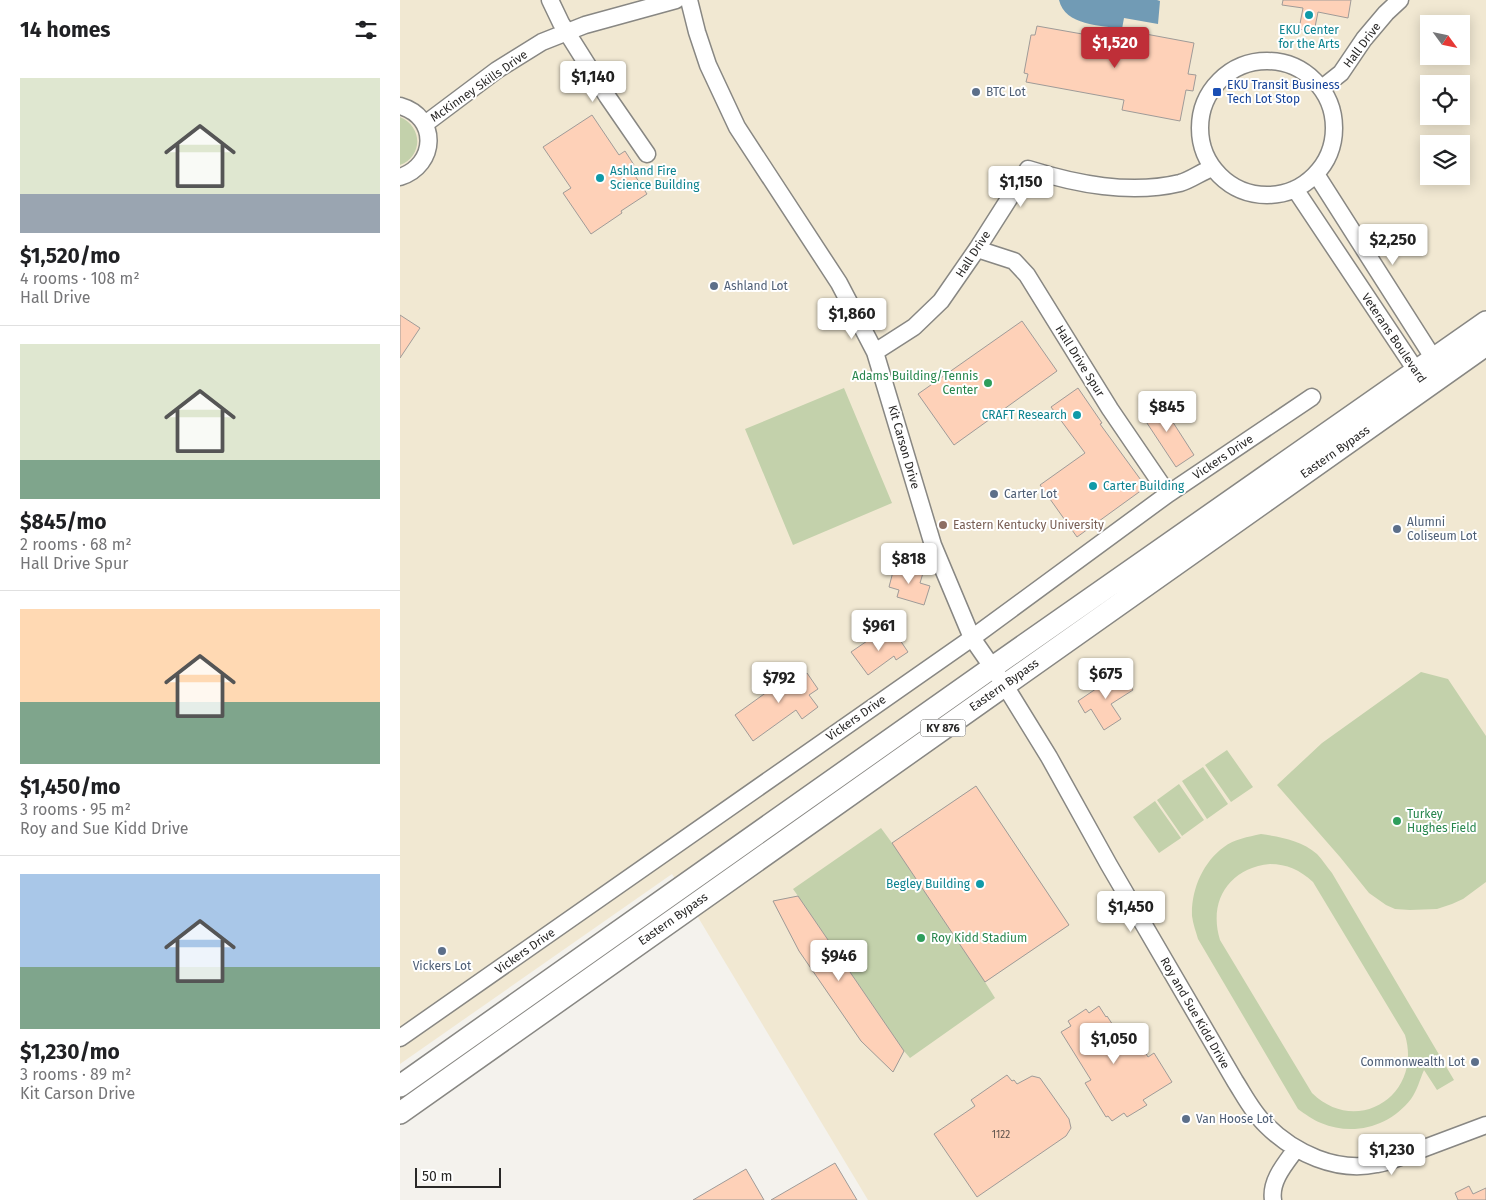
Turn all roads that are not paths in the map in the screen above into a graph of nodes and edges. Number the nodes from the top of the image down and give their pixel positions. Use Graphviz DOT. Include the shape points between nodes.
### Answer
graph roads {
  1 [pos="550,0"];
  2 [pos="676,0"];
  3 [pos="689,0"];
  4 [pos="1400,0"];
  5 [pos="567,33"];
  6 [pos="1322,88"];
  7 [pos="400,106"];
  8 [pos="425,124"];
  9 [pos="648,154"];
  10 [pos="1212,168"];
  11 [pos="1316,174"];
  12 [pos="400,177"];
  13 [pos="1295,189"];
  14 [pos="977,249"];
  15 [pos="1486,322"];
  16 [pos="1486,346"];
  17 [pos="875,352"];
  18 [pos="1439,367"];
  19 [pos="1421,379"];
  20 [pos="1312,397"];
  21 [pos="1168,494"];
  22 [pos="972,638"];
  23 [pos="999,676"];
  24 [pos="400,1038"];
  25 [pos="400,1086"];
  26 [pos="400,1113"];
  27 [pos="1486,1126"];
  28 [pos="1296,1149"];
  29 [pos="1273,1200"];
  1 -- 5 [label="street"];
  2 -- 5 [label="street, McKinney Skills Drive"];
  3 -- 17 [label="street, Kit Carson Drive" via="708,64 737,127 839,283"];
  4 -- 6 [label="street, Hall Drive" via="1364,39 1341,73"];
  5 -- 8 [label="street, McKinney Skills Drive" via="542,42 498,70"];
  5 -- 9 [label="street"];
  6 -- 10 [label="street" via="1307,73 1288,64 1268,60 1236,67 1210,91 1202,109 1199,128 1202,147"];
  6 -- 11 [label="street" via="1334,123 1333,142"];
  7 -- 8 [label="street, McKinney Skills Drive" via="412,111"];
  8 -- 12 [label="street, McKinney Skills Drive" via="429,140 426,154 419,166"];
  10 -- 13 [label="street" via="1226,182 1248,193 1272,195"];
  10 -- 14 [label="street, Hall Drive" via="1179,183 1132,188 1072,181 1028,169"];
  11 -- 13 [label="street"];
  11 -- 18 [label="street, Veterans Boulevard"];
  13 -- 19 [label="street, Veterans Boulevard"];
  14 -- 17 [label="street, Hall Drive" via="935,308 914,327"];
  14 -- 21 [label="street, Hall Drive Spur" via="1014,261 1027,275 1110,409"];
  15 -- 18 [label="main road, Eastern Bypass / KY 876"];
  16 -- 18 [label="main road, Eastern Bypass / KY 876"];
  17 -- 22 [label="street, Kit Carson Drive" via="933,545"];
  18 -- 19 [label="main road, Eastern Bypass / KY 876"];
  19 -- 23 [label="main road, Eastern Bypass / KY 876"];
  20 -- 21 [label="street, Vickers Drive"];
  21 -- 22 [label="street, Vickers Drive"];
  22 -- 23 [label="street, Kit Carson Drive"];
  22 -- 24 [label="street, Vickers Drive"];
  23 -- 25 [label="main road, Eastern Bypass / KY 876"];
  23 -- 26 [label="main road, Eastern Bypass / KY 876"];
  23 -- 28 [label="street, Roy and Sue Kidd Drive" via="1235,1081 1265,1124"];
  27 -- 28 [label="street" via="1364,1166 1317,1159"];
  28 -- 29 [label="street" via="1275,1180"];
}
